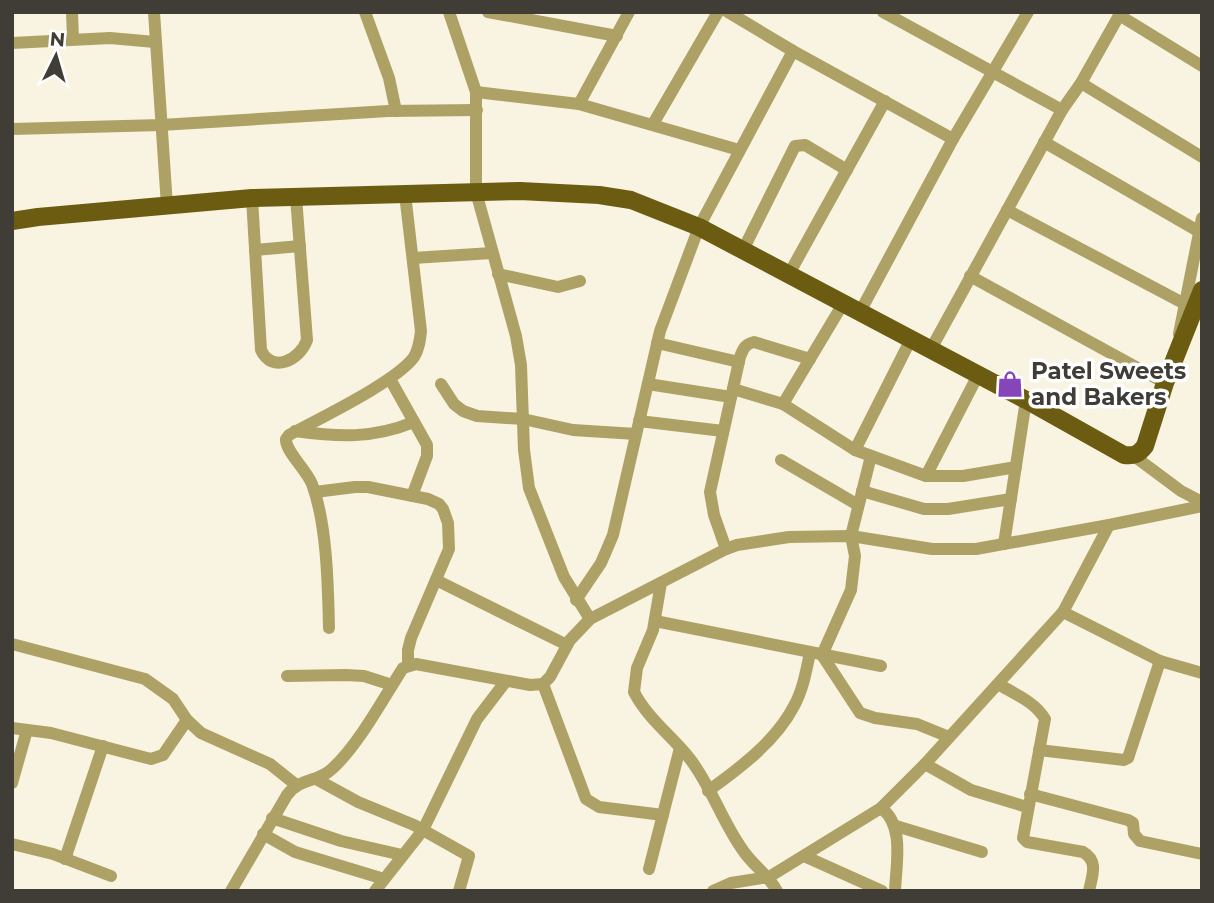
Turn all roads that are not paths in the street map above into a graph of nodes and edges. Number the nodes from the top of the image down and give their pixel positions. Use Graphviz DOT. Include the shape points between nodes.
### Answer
graph roads {
  1 [pos="72,12"];
  2 [pos="154,12"];
  3 [pos="366,12"];
  4 [pos="449,12"];
  5 [pos="488,12"];
  6 [pos="629,12"];
  7 [pos="718,12"];
  8 [pos="728,12"];
  9 [pos="883,12"];
  10 [pos="1028,12"];
  11 [pos="1120,14"];
  12 [pos="536,16"];
  13 [pos="617,36"];
  14 [pos="73,39"];
  15 [pos="155,42"];
  16 [pos="12,43"];
  17 [pos="793,51"];
  18 [pos="1202,66"];
  19 [pos="993,74"];
  20 [pos="1081,83"];
  21 [pos="477,92"];
  22 [pos="886,101"];
  23 [pos="579,104"];
  24 [pos="477,110"];
  25 [pos="1062,110"];
  26 [pos="396,111"];
  27 [pos="653,124"];
  28 [pos="161,125"];
  29 [pos="12,129"];
  30 [pos="953,139"];
  31 [pos="1044,142"];
  32 [pos="739,150"];
  33 [pos="1202,157"];
  34 [pos="847,170"];
  35 [pos="476,192"];
  36 [pos="405,194"];
  37 [pos="296,197"];
  38 [pos="252,198"];
  39 [pos="167,206"];
  40 [pos="1007,210"];
  41 [pos="12,221"];
  42 [pos="1200,224"];
  43 [pos="699,227"];
  44 [pos="300,246"];
  45 [pos="255,250"];
  46 [pos="743,250"];
  47 [pos="492,253"];
  48 [pos="413,258"];
  49 [pos="789,274"];
  50 [pos="498,275"];
  51 [pos="970,276"];
  52 [pos="580,281"];
  53 [pos="1202,290"];
  54 [pos="844,302"];
  55 [pos="1183,303"];
  56 [pos="860,312"];
  57 [pos="911,339"];
  58 [pos="657,343"];
  59 [pos="931,349"];
  60 [pos="1177,355"];
  61 [pos="810,359"];
  62 [pos="739,362"];
  63 [pos="978,375"];
  64 [pos="390,379"];
  65 [pos="1165,383"];
  66 [pos="441,384"];
  67 [pos="648,384"];
  68 [pos="732,393"];
  69 [pos="1026,400"];
  70 [pos="783,404"];
  71 [pos="523,419"];
  72 [pos="639,421"];
  73 [pos="414,422"];
  74 [pos="295,431"];
  75 [pos="723,431"];
  76 [pos="636,434"];
  77 [pos="855,450"];
  78 [pos="871,456"];
  79 [pos="1134,456"];
  80 [pos="780,460"];
  81 [pos="1016,467"];
  82 [pos="926,476"];
  83 [pos="862,491"];
  84 [pos="315,492"];
  85 [pos="412,496"];
  86 [pos="1011,499"];
  87 [pos="1202,504"];
  88 [pos="858,505"];
  89 [pos="1109,526"];
  90 [pos="851,536"];
  91 [pos="1004,544"];
  92 [pos="726,549"];
  93 [pos="436,580"];
  94 [pos="662,583"];
  95 [pos="576,600"];
  96 [pos="1063,612"];
  97 [pos="590,619"];
  98 [pos="654,621"];
  99 [pos="329,628"];
  100 [pos="12,645"];
  101 [pos="567,645"];
  102 [pos="816,654"];
  103 [pos="1160,661"];
  104 [pos="408,665"];
  105 [pos="881,666"];
  106 [pos="1202,673"];
  107 [pos="287,676"];
  108 [pos="506,681"];
  109 [pos="543,684"];
  110 [pos="998,684"];
  111 [pos="392,685"];
  112 [pos="187,720"];
  113 [pos="12,728"];
  114 [pos="27,730"];
  115 [pos="949,737"];
  116 [pos="103,746"];
  117 [pos="680,748"];
  118 [pos="1039,751"];
  119 [pos="925,764"];
  120 [pos="316,779"];
  121 [pos="12,783"];
  122 [pos="295,784"];
  123 [pos="708,791"];
  124 [pos="1030,793"];
  125 [pos="1027,807"];
  126 [pos="881,808"];
  127 [pos="663,815"];
  128 [pos="272,818"];
  129 [pos="895,826"];
  130 [pos="424,830"];
  131 [pos="263,834"];
  132 [pos="12,844"];
  133 [pos="982,852"];
  134 [pos="1202,854"];
  135 [pos="402,855"];
  136 [pos="804,856"];
  137 [pos="65,859"];
  138 [pos="649,869"];
  139 [pos="111,876"];
  140 [pos="768,877"];
  141 [pos="384,879"];
  142 [pos="231,891"];
  143 [pos="375,891"];
  144 [pos="459,891"];
  145 [pos="713,891"];
  146 [pos="777,891"];
  147 [pos="882,891"];
  148 [pos="895,891"];
  149 [pos="1089,891"];
  1 -- 14 [label="street"];
  2 -- 15 [label="street"];
  3 -- 26 [label="street"];
  4 -- 21 [label="street"];
  5 -- 12 [label="street"];
  6 -- 13 [label="street"];
  7 -- 27 [label="street"];
  8 -- 17 [label="street"];
  9 -- 19 [label="street"];
  10 -- 19 [label="street"];
  11 -- 18 [label="street"];
  11 -- 20 [label="street"];
  12 -- 13 [label="street"];
  13 -- 23 [label="street"];
  14 -- 15 [label="street"];
  14 -- 16 [label="street"];
  15 -- 28 [label="street"];
  17 -- 22 [label="street"];
  17 -- 32 [label="street"];
  19 -- 25 [label="street"];
  19 -- 30 [label="street"];
  20 -- 25 [label="street"];
  20 -- 33 [label="street"];
  21 -- 23 [label="street"];
  21 -- 24 [label="street"];
  22 -- 30 [label="street"];
  22 -- 34 [label="street"];
  23 -- 27 [label="street"];
  24 -- 26 [label="street"];
  24 -- 35 [label="street"];
  25 -- 31 [label="street"];
  26 -- 28 [label="street"];
  27 -- 32 [label="street"];
  28 -- 29 [label="street"];
  28 -- 39 [label="street"];
  30 -- 56 [label="street"];
  31 -- 40 [label="street"];
  31 -- 42 [label="street"];
  32 -- 43 [label="street"];
  34 -- 46 [label="street" via="805,145 795,146"];
  34 -- 49 [label="street"];
  35 -- 36 [label="main road"];
  35 -- 43 [label="main road" via="599,194 631,200"];
  35 -- 47 [label="street"];
  36 -- 37 [label="main road"];
  36 -- 48 [label="street"];
  37 -- 38 [label="main road"];
  37 -- 44 [label="street"];
  38 -- 39 [label="main road"];
  38 -- 45 [label="street"];
  39 -- 41 [label="main road"];
  40 -- 51 [label="street"];
  40 -- 55 [label="street"];
  42 -- 55 [label="street"];
  43 -- 46 [label="main road"];
  43 -- 58 [label="street"];
  44 -- 45 [label="street"];
  44 -- 45 [label="street" via="307,340 299,355 283,363 272,363 261,350"];
  46 -- 49 [label="main road"];
  47 -- 48 [label="street"];
  47 -- 50 [label="street"];
  48 -- 64 [label="street" via="419,346"];
  49 -- 54 [label="main road"];
  50 -- 52 [label="street" via="558,287"];
  50 -- 71 [label="street" via="516,336"];
  51 -- 59 [label="street"];
  51 -- 65 [label="street"];
  53 -- 60 [label="main road"];
  54 -- 56 [label="main road"];
  54 -- 61 [label="street"];
  55 -- 60 [label="street"];
  56 -- 57 [label="main road"];
  57 -- 59 [label="main road"];
  57 -- 77 [label="street"];
  58 -- 62 [label="street"];
  58 -- 67 [label="street"];
  59 -- 63 [label="main road"];
  60 -- 65 [label="main road"];
  61 -- 62 [label="street" via="754,342 744,347"];
  61 -- 70 [label="street"];
  62 -- 68 [label="street"];
  63 -- 69 [label="main road"];
  63 -- 82 [label="street"];
  64 -- 73 [label="street"];
  64 -- 74 [label="street"];
  65 -- 79 [label="main road" via="1145,446"];
  66 -- 71 [label="street" via="463,411"];
  67 -- 68 [label="street"];
  67 -- 72 [label="street"];
  68 -- 70 [label="street"];
  68 -- 75 [label="street"];
  69 -- 79 [label="main road" via="1124,455"];
  69 -- 81 [label="street"];
  70 -- 77 [label="street"];
  71 -- 76 [label="street" via="573,430"];
  71 -- 95 [label="street" via="529,488"];
  72 -- 75 [label="street"];
  72 -- 76 [label="street"];
  73 -- 74 [label="street" via="370,435"];
  73 -- 85 [label="street" via="427,446 427,456"];
  74 -- 84 [label="street" via="285,444 306,470"];
  75 -- 92 [label="street" via="710,492"];
  76 -- 95 [label="street" via="613,535"];
  77 -- 78 [label="street"];
  78 -- 82 [label="street"];
  78 -- 83 [label="street"];
  79 -- 87 [label="street"];
  80 -- 88 [label="street"];
  81 -- 82 [label="street" via="963,476"];
  81 -- 86 [label="street"];
  83 -- 86 [label="street" via="924,509"];
  83 -- 88 [label="street"];
  84 -- 85 [label="street" via="355,486"];
  84 -- 99 [label="street" via="328,584"];
  85 -- 93 [label="street" via="439,504 448,523 449,549"];
  86 -- 91 [label="street"];
  87 -- 89 [label="street"];
  88 -- 90 [label="street"];
  89 -- 91 [label="street"];
  89 -- 96 [label="street"];
  90 -- 91 [label="street" via="932,549"];
  90 -- 92 [label="street" via="789,537"];
  90 -- 102 [label="street" via="855,556 851,590"];
  92 -- 94 [label="street"];
  93 -- 101 [label="street"];
  93 -- 104 [label="street" via="411,638"];
  94 -- 97 [label="street"];
  94 -- 98 [label="street"];
  95 -- 97 [label="street"];
  96 -- 103 [label="street"];
  96 -- 110 [label="street"];
  97 -- 101 [label="street"];
  98 -- 102 [label="street"];
  98 -- 117 [label="street" via="637,668 634,692"];
  100 -- 112 [label="street" via="145,679 173,699"];
  101 -- 109 [label="street"];
  102 -- 105 [label="street"];
  102 -- 115 [label="street" via="860,713 917,724"];
  102 -- 123 [label="street" via="782,724"];
  103 -- 106 [label="street"];
  103 -- 118 [label="street" via="1128,758 1118,761"];
  104 -- 108 [label="street"];
  104 -- 111 [label="street"];
  107 -- 111 [label="street" via="346,675"];
  108 -- 109 [label="street"];
  108 -- 130 [label="street" via="477,719"];
  109 -- 127 [label="street" via="586,799 599,807"];
  110 -- 115 [label="street"];
  110 -- 118 [label="street" via="1040,710 1045,728"];
  111 -- 120 [label="street" via="347,753"];
  112 -- 116 [label="street" via="157,759"];
  112 -- 122 [label="street" via="201,733 270,764"];
  113 -- 114 [label="street"];
  114 -- 116 [label="street"];
  114 -- 121 [label="street"];
  115 -- 119 [label="street"];
  116 -- 137 [label="street"];
  117 -- 123 [label="street"];
  117 -- 127 [label="street"];
  118 -- 124 [label="street"];
  119 -- 125 [label="street" via="971,790"];
  119 -- 126 [label="street"];
  120 -- 122 [label="street"];
  120 -- 130 [label="street"];
  122 -- 128 [label="street"];
  123 -- 140 [label="street" via="741,849"];
  124 -- 125 [label="street"];
  124 -- 134 [label="street" via="1128,820 1140,841"];
  125 -- 149 [label="street" via="1023,838 1088,855 1094,868"];
  126 -- 129 [label="street"];
  126 -- 136 [label="street"];
  127 -- 138 [label="street"];
  128 -- 131 [label="street"];
  128 -- 135 [label="street"];
  129 -- 133 [label="street"];
  129 -- 148 [label="street"];
  130 -- 135 [label="street"];
  130 -- 144 [label="street" via="469,856"];
  131 -- 141 [label="street" via="295,852"];
  131 -- 142 [label="street"];
  132 -- 137 [label="street"];
  135 -- 141 [label="street"];
  136 -- 140 [label="street"];
  136 -- 147 [label="street"];
  137 -- 139 [label="street"];
  140 -- 145 [label="street"];
  140 -- 146 [label="street"];
  141 -- 143 [label="street"];
}
